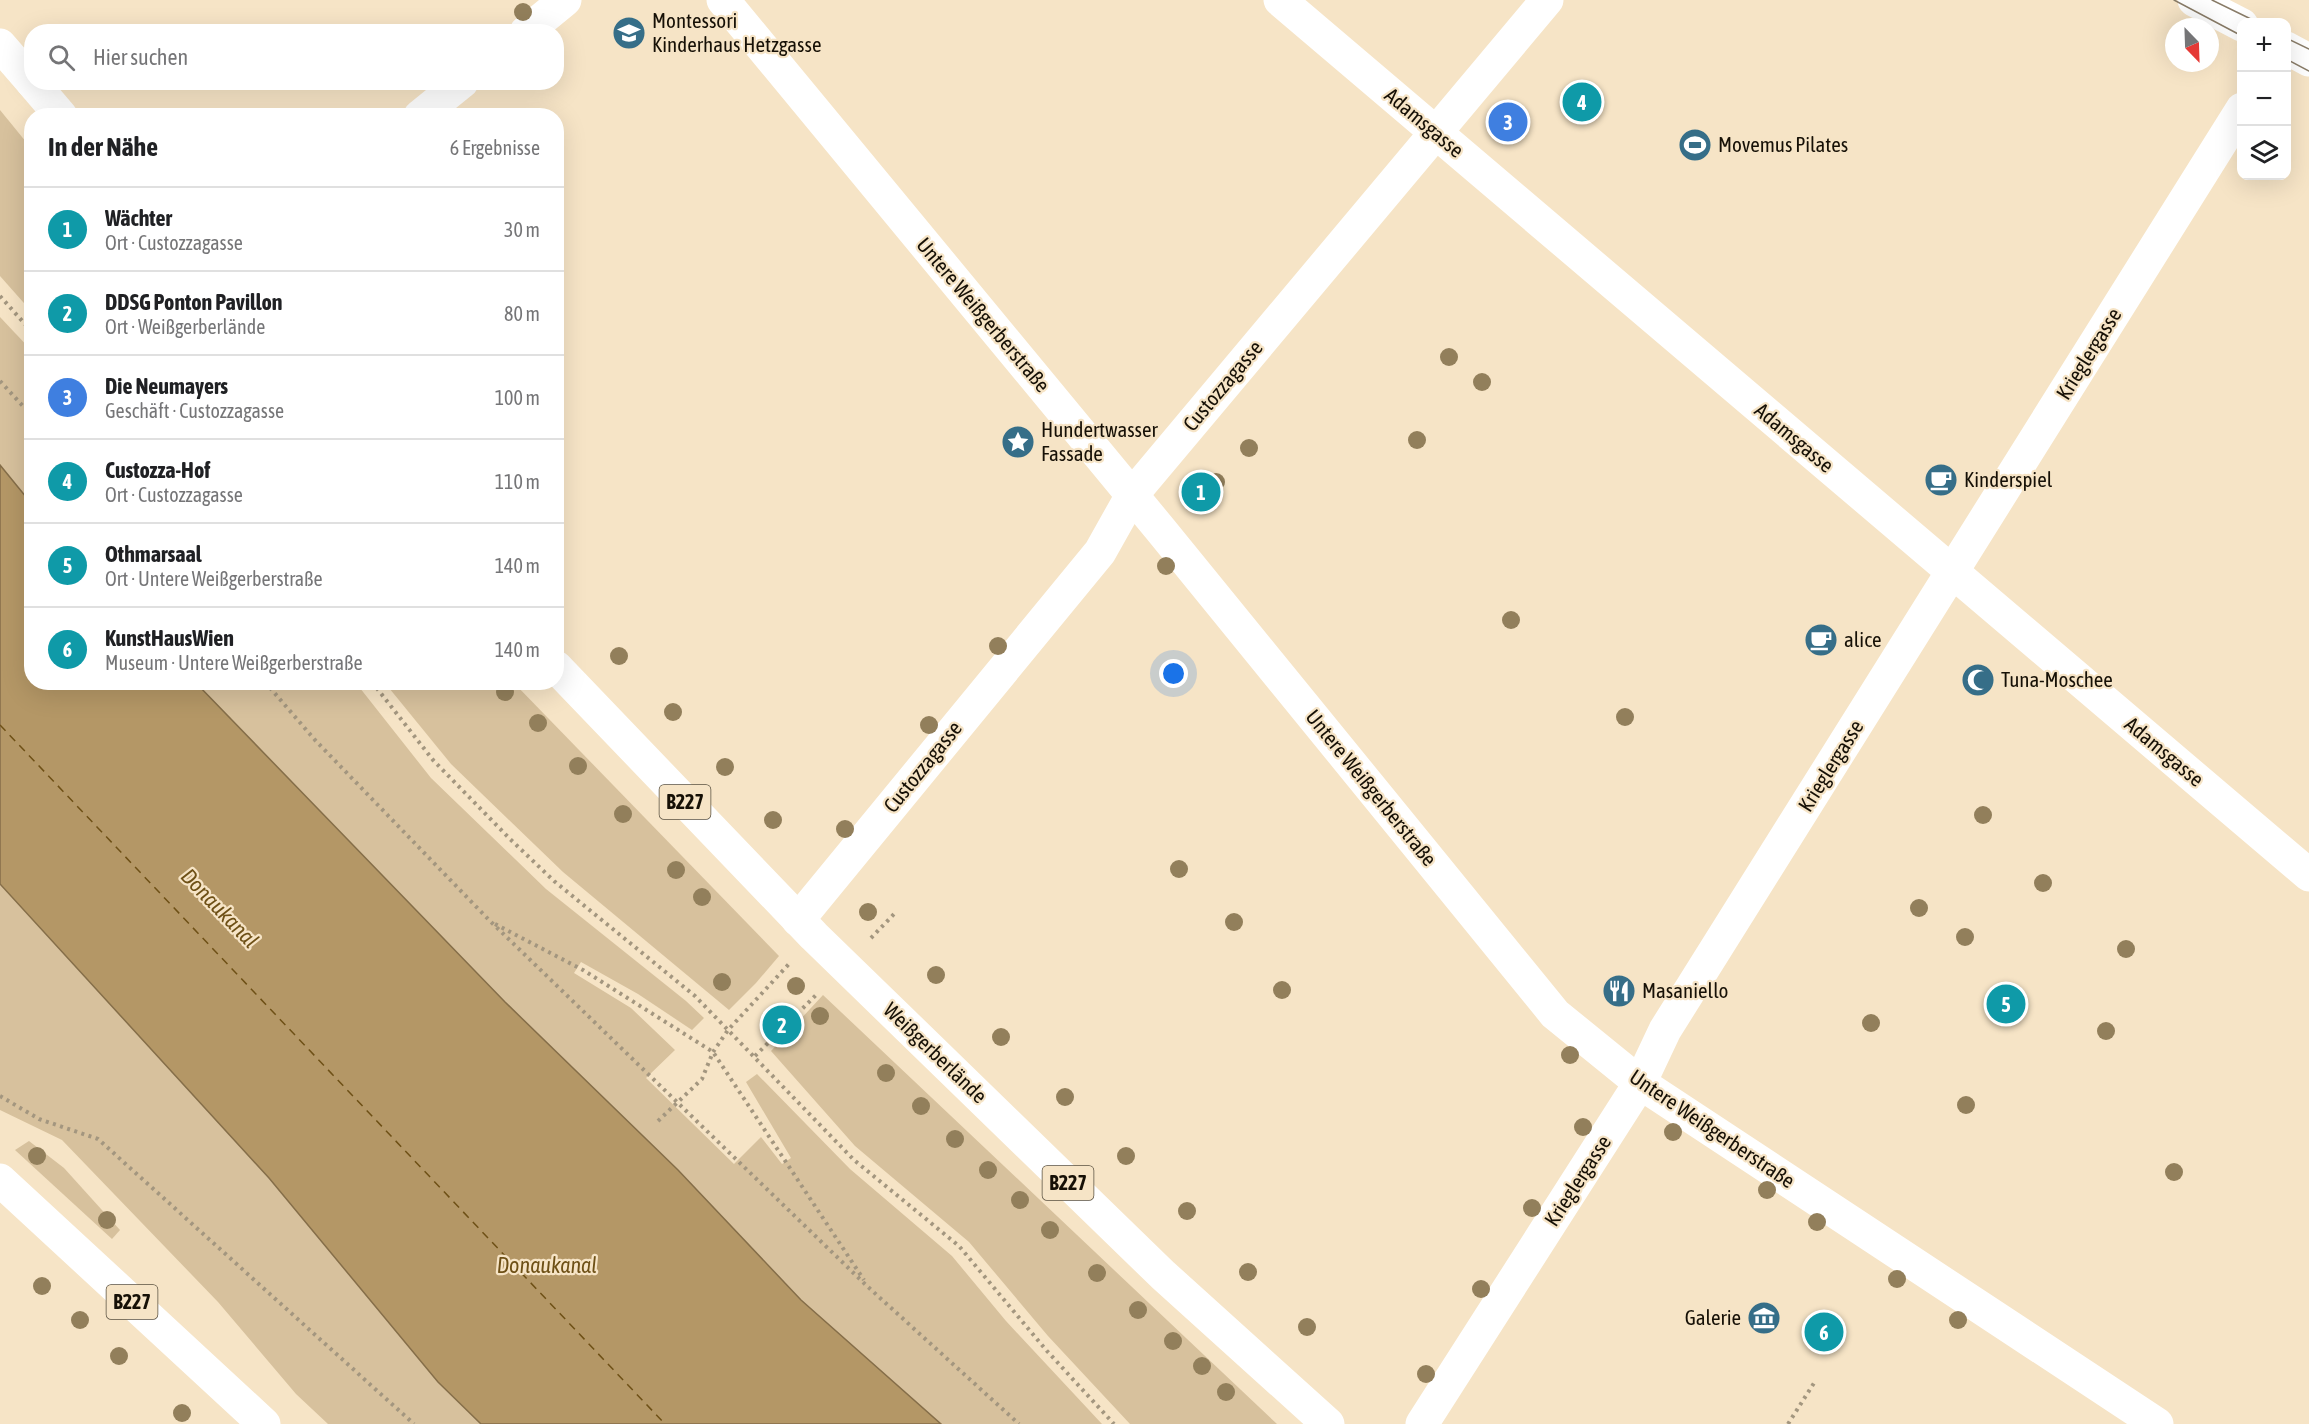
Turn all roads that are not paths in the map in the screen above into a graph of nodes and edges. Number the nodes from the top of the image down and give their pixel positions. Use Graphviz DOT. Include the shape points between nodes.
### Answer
graph roads {
  1 [pos="565,0"];
  2 [pos="723,0"];
  3 [pos="1280,0"];
  4 [pos="1547,0"];
  5 [pos="2194,0"];
  6 [pos="2237,23"];
  7 [pos="536,24"];
  8 [pos="0,45"];
  9 [pos="2291,51"];
  10 [pos="2309,60"];
  11 [pos="24,73"];
  12 [pos="39,90"];
  13 [pos="452,90"];
  14 [pos="54,108"];
  15 [pos="430,108"];
  16 [pos="2237,115"];
  17 [pos="1436,133"];
  18 [pos="1132,495"];
  19 [pos="1953,573"];
  20 [pos="564,675"];
  21 [pos="2309,875"];
  22 [pos="806,928"];
  23 [pos="1640,1083"];
  24 [pos="0,1180"];
  25 [pos="264,1424"];
  26 [pos="1328,1424"];
  27 [pos="1422,1424"];
  28 [pos="2157,1424"];
  1 -- 7 [label="street"];
  2 -- 18 [label="street, Untere Weißgerberstraße"];
  3 -- 17 [label="street, Adamsgasse"];
  4 -- 17 [label="street, Custozzagasse"];
  5 -- 6 [label="street"];
  8 -- 11 [label="street"];
  9 -- 10 [label="street"];
  12 -- 14 [label="street"];
  13 -- 15 [label="street"];
  16 -- 19 [label="street, Krieglergasse"];
  17 -- 18 [label="street, Custozzagasse"];
  17 -- 19 [label="street, Adamsgasse"];
  18 -- 22 [label="street, Custozzagasse" via="1100,552"];
  18 -- 23 [label="street, Untere Weißgerberstraße" via="1555,1014"];
  19 -- 21 [label="street, Adamsgasse"];
  19 -- 23 [label="street, Krieglergasse" via="1665,1030"];
  20 -- 22 [label="street, Weißgerberlände / B227"];
  22 -- 26 [label="street, Weißgerberlände / B227" via="1163,1275"];
  23 -- 27 [label="street, Krieglergasse"];
  23 -- 28 [label="street, Untere Weißgerberstraße"];
  24 -- 25 [label="street, B227"];
}
